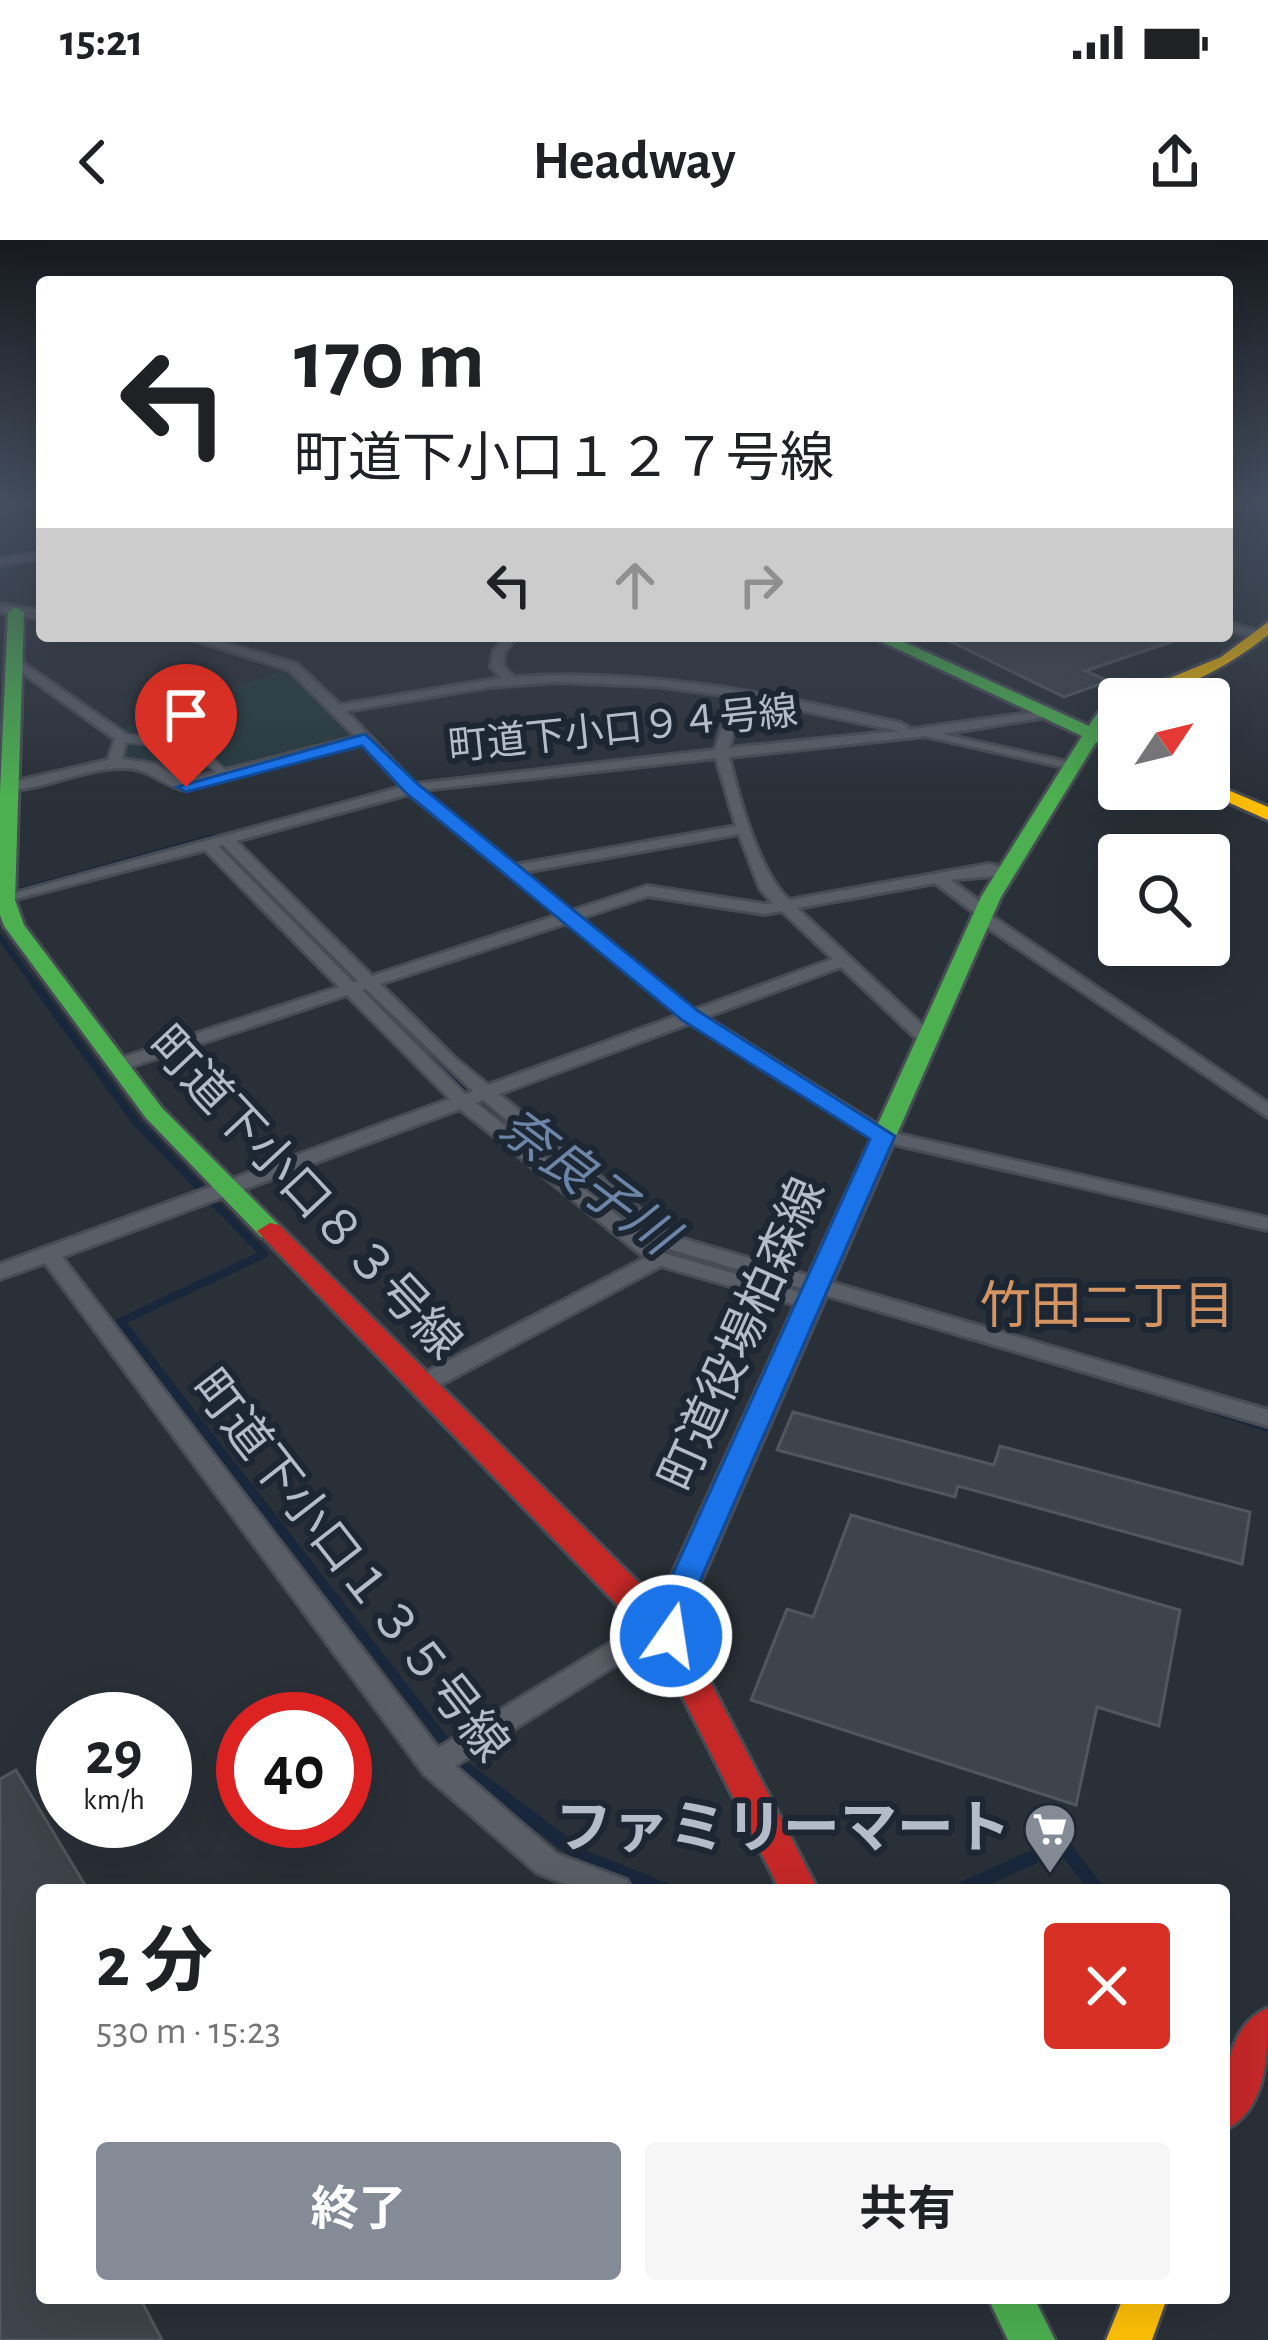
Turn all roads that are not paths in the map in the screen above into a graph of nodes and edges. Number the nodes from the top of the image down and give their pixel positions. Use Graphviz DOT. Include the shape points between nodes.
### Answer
graph roads {
  1 [pos="19,612"];
  2 [pos="1233,627"];
  3 [pos="1264,632"];
  4 [pos="208,642"];
  5 [pos="506,642"];
  6 [pos="891,642"];
  7 [pos="14,661"];
  8 [pos="1182,678"];
  9 [pos="510,680"];
  10 [pos="738,693"];
  11 [pos="337,709"];
  12 [pos="1046,713"];
  13 [pos="6,717"];
  14 [pos="920,732"];
  15 [pos="1098,736"];
  16 [pos="122,738"];
  17 [pos="365,740"];
  18 [pos="1098,746"];
  19 [pos="721,752"];
  20 [pos="114,762"];
  21 [pos="1071,767"];
  22 [pos="226,776"];
  23 [pos="9,787"];
  24 [pos="412,789"];
  25 [pos="1230,797"];
  26 [pos="1268,814"];
  27 [pos="744,829"];
  28 [pos="217,842"];
  29 [pos="512,870"];
  30 [pos="1004,872"];
  31 [pos="938,878"];
  32 [pos="2,901"];
  33 [pos="781,906"];
  34 [pos="983,914"];
  35 [pos="569,917"];
  36 [pos="842,961"];
  37 [pos="360,986"];
  38 [pos="690,1016"];
  39 [pos="927,1039"];
  40 [pos="118,1065"];
  41 [pos="472,1096"];
  42 [pos="1266,1104"];
  43 [pos="883,1136"];
  44 [pos="227,1187"];
  45 [pos="1268,1224"];
  46 [pos="49,1254"];
  47 [pos="659,1258"];
  48 [pos="0,1272"];
  49 [pos="813,1294"];
  50 [pos="421,1384"];
  51 [pos="1268,1418"];
  52 [pos="671,1624"];
  53 [pos="434,1765"];
  54 [pos="601,1884"];
  55 [pos="796,1884"];
  56 [pos="1263,2046"];
  57 [pos="1230,2099"];
  58 [pos="1013,2304"];
  59 [pos="1143,2304"];
  60 [pos="1032,2340"];
  61 [pos="1129,2340"];
  1 -- 7 [label="street"];
  2 -- 3 [label="street"];
  3 -- 8 [label="street"];
  4 -- 11 [label="street" via="293,667"];
  5 -- 9 [label="street" via="496,667"];
  6 -- 12 [label="street"];
  7 -- 13 [label="street"];
  7 -- 16 [label="street"];
  9 -- 10 [label="street"];
  9 -- 11 [label="street"];
  10 -- 14 [label="street"];
  10 -- 19 [label="street"];
  11 -- 17 [label="street"];
  12 -- 14 [label="street, 町道下小口９４号線"];
  12 -- 15 [label="street"];
  13 -- 23 [label="street"];
  14 -- 19 [label="street, 町道下小口９４号線"];
  14 -- 21 [label="street"];
  16 -- 20 [label="street"];
  16 -- 22 [label="lane" via="192,745"];
  17 -- 22 [label="street"];
  17 -- 24 [label="street"];
  18 -- 21 [label="street, 町道役場柏森線"];
  19 -- 24 [label="street, 町道下小口９４号線"];
  19 -- 27 [label="street"];
  20 -- 22 [label="street" via="153,766 175,786"];
  20 -- 23 [label="street"];
  21 -- 30 [label="street, 町道役場柏森線"];
  23 -- 32 [label="street"];
  24 -- 28 [label="street, 町道下小口９４号線"];
  24 -- 29 [label="street"];
  25 -- 26 [label="street"];
  27 -- 29 [label="street"];
  27 -- 33 [label="street"];
  28 -- 32 [label="street, 町道下小口９４号線"];
  28 -- 37 [label="street"];
  29 -- 35 [label="street"];
  30 -- 31 [label="street"];
  30 -- 34 [label="street, 町道役場柏森線"];
  31 -- 33 [label="street"];
  31 -- 34 [label="street"];
  32 -- 40 [label="street, 町道下小口８３号線"];
  33 -- 35 [label="street" via="659,890"];
  33 -- 36 [label="street"];
  34 -- 39 [label="street, 町道役場柏森線"];
  34 -- 42 [label="street"];
  35 -- 37 [label="street"];
  35 -- 38 [label="street"];
  36 -- 38 [label="street"];
  36 -- 39 [label="street"];
  37 -- 40 [label="street"];
  37 -- 41 [label="street"];
  38 -- 41 [label="street"];
  38 -- 43 [label="street"];
  39 -- 43 [label="street, 町道役場柏森線"];
  40 -- 44 [label="street, 町道下小口８３号線"];
  41 -- 44 [label="street"];
  41 -- 47 [label="street"];
  41 -- 49 [label="street" via="666,1241"];
  43 -- 45 [label="street"];
  43 -- 49 [label="street, 町道役場柏森線"];
  44 -- 46 [label="street"];
  44 -- 50 [label="street, 町道下小口８３号線"];
  46 -- 48 [label="street"];
  46 -- 53 [label="street, 町道下小口１３５号線"];
  47 -- 49 [label="street"];
  47 -- 50 [label="street"];
  49 -- 51 [label="street"];
  49 -- 52 [label="street, 町道役場柏森線"];
  50 -- 52 [label="street, 町道下小口８３号線" via="644,1610"];
  52 -- 53 [label="street"];
  52 -- 55 [label="street" via="689,1678"];
  53 -- 54 [label="street, 町道下小口１３５号線" via="547,1864"];
  56 -- 57 [label="street"];
  58 -- 60 [label="street"];
  59 -- 61 [label="street"];
}
